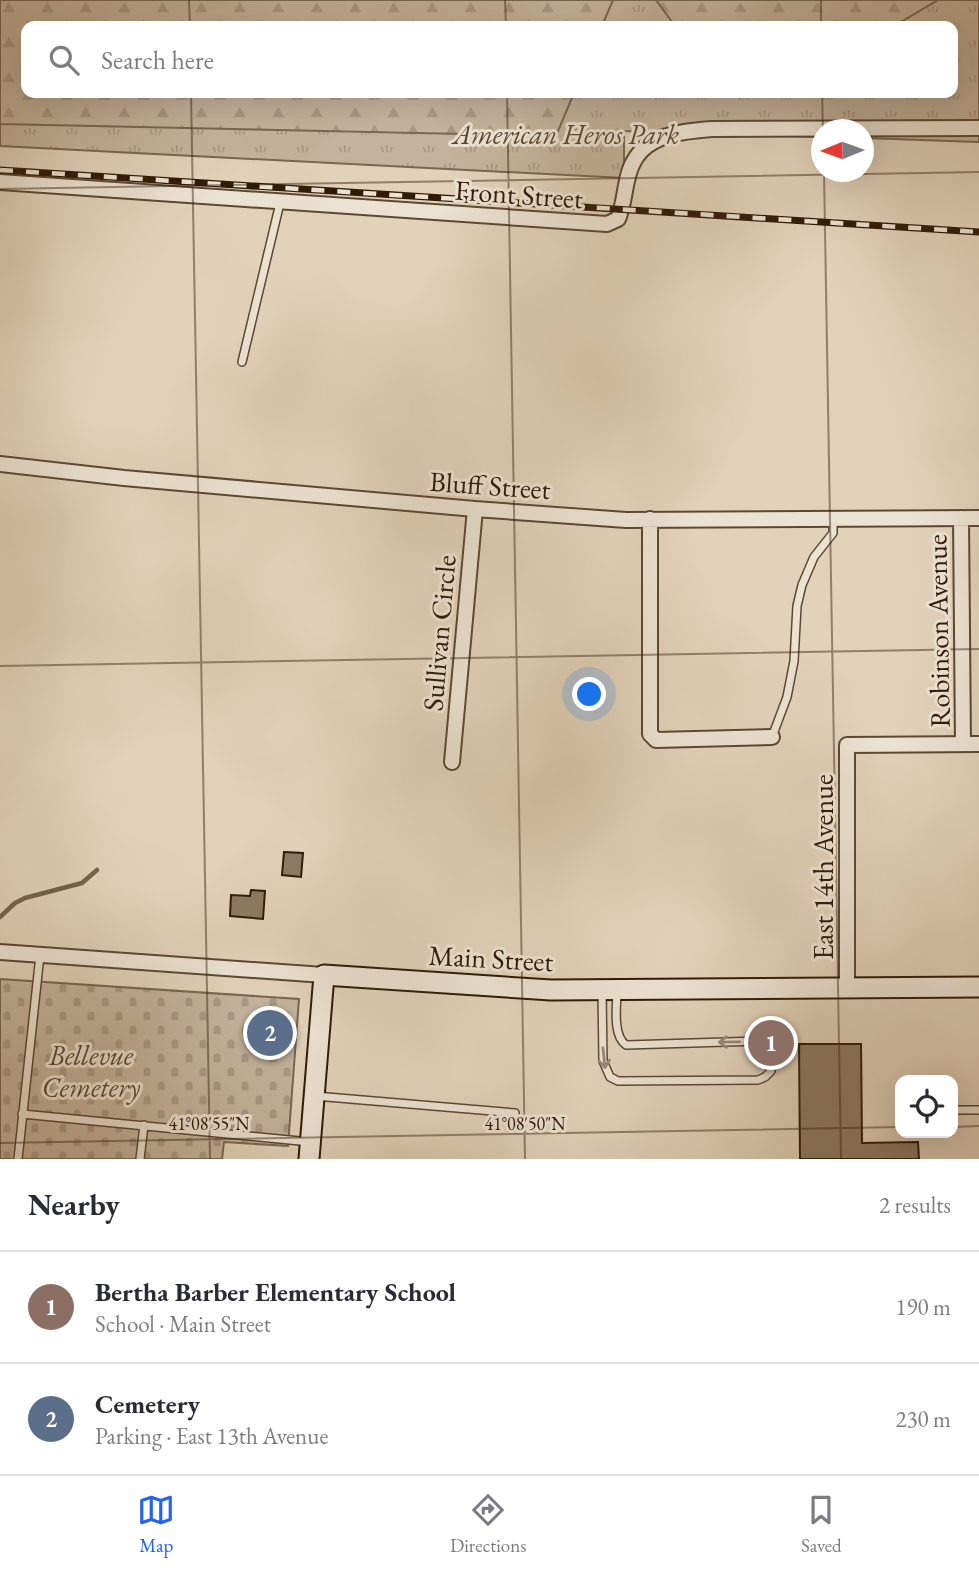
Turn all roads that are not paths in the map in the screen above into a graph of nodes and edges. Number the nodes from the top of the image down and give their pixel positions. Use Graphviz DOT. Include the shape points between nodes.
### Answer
graph roads {
  1 [pos="979,128"];
  2 [pos="0,182"];
  3 [pos="280,203"];
  4 [pos="242,362"];
  5 [pos="0,464"];
  6 [pos="475,509"];
  7 [pos="833,518"];
  8 [pos="961,518"];
  9 [pos="979,518"];
  10 [pos="650,519"];
  11 [pos="772,737"];
  12 [pos="964,744"];
  13 [pos="979,744"];
  14 [pos="452,762"];
  15 [pos="0,952"];
  16 [pos="40,955"];
  17 [pos="324,975"];
  18 [pos="979,987"];
  19 [pos="848,988"];
  20 [pos="610,990"];
  21 [pos="314,1096"];
  22 [pos="979,1110"];
  23 [pos="958,1111"];
  24 [pos="515,1113"];
  25 [pos="22,1114"];
  26 [pos="144,1125"];
  27 [pos="309,1150"];
  28 [pos="18,1159"];
  29 [pos="140,1159"];
  1 -- 3 [label="street, Front Street" via="682,131 638,155 618,219 607,224"];
  2 -- 3 [label="street, Front Street"];
  3 -- 4 [label="lane"];
  5 -- 6 [label="street, Bluff Street"];
  6 -- 10 [label="street, Bluff Street"];
  6 -- 14 [label="street, Sullivan Circle"];
  7 -- 8 [label="street, Bluff Street"];
  7 -- 10 [label="street, Bluff Street"];
  7 -- 11 [label="lane" via="833,533 814,557 802,585 787,697"];
  8 -- 9 [label="street, Bluff Street"];
  8 -- 12 [label="street, Robinson Avenue"];
  10 -- 11 [label="street" via="650,734 656,740"];
  12 -- 13 [label="street"];
  12 -- 19 [label="street, East 14th Avenue" via="847,745"];
  15 -- 16 [label="street, Main Street"];
  16 -- 17 [label="street, Main Street"];
  16 -- 25 [label="lane"];
  17 -- 20 [label="street, Main Street" via="514,989"];
  17 -- 21 [label="street"];
  18 -- 19 [label="street, Main Street"];
  19 -- 20 [label="street, Main Street"];
  20 -- 20 [label="lane, one-way" via="603,1061 610,1077 618,1081 758,1080 771,1071 772,1052 759,1041 626,1045 618,1035"];
  21 -- 24 [label="lane"];
  21 -- 27 [label="street"];
  22 -- 23 [label="lane"];
  25 -- 26 [label="lane"];
  25 -- 28 [label="lane"];
  26 -- 27 [label="lane"];
  26 -- 29 [label="lane"];
}
